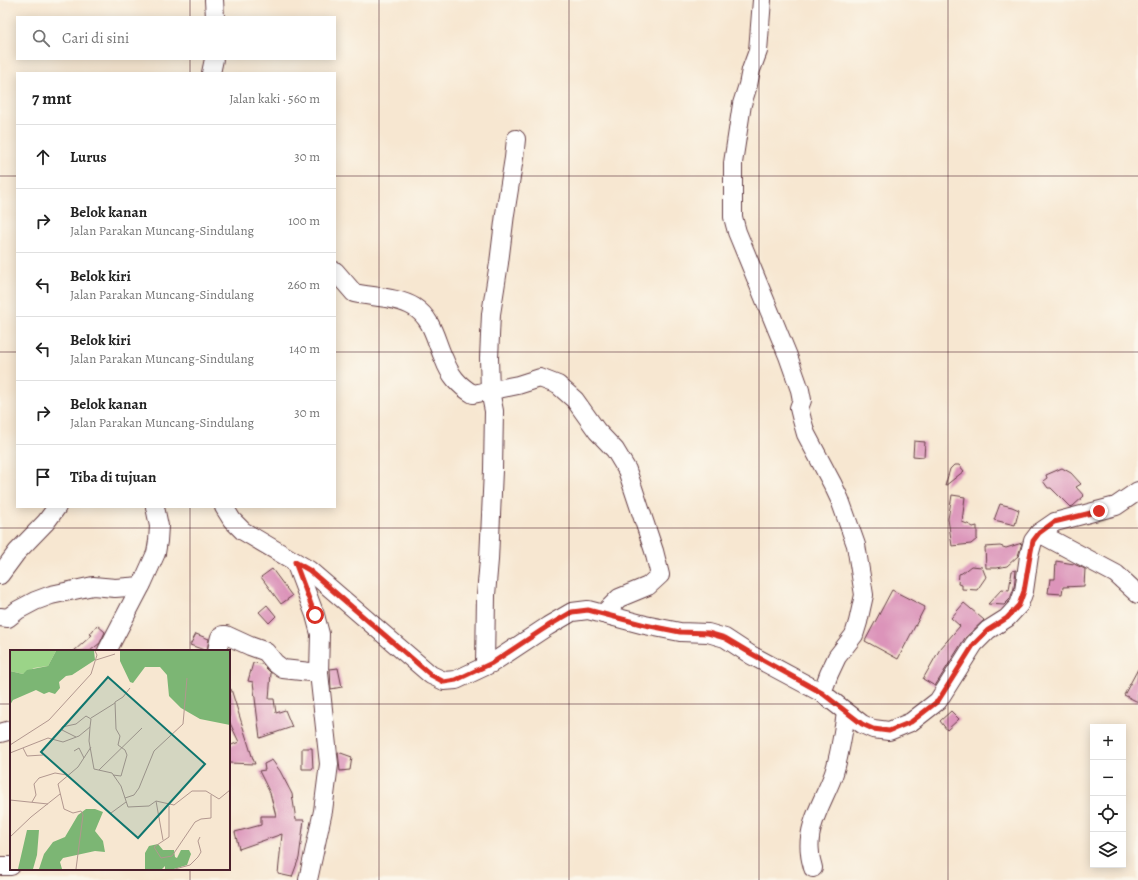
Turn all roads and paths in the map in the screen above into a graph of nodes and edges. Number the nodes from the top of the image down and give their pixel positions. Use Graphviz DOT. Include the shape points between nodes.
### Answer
graph roads {
  1 [pos="214,0"];
  2 [pos="762,0"];
  3 [pos="215,16"];
  4 [pos="214,60"];
  5 [pos="212,72"];
  6 [pos="516,139"];
  7 [pos="336,272"];
  8 [pos="490,391"];
  9 [pos="1138,491"];
  10 [pos="56,508"];
  11 [pos="155,508"];
  12 [pos="225,508"];
  13 [pos="1039,533"];
  14 [pos="295,562"];
  15 [pos="0,575"];
  16 [pos="141,586"];
  17 [pos="1138,594"];
  18 [pos="604,614"];
  19 [pos="0,617"];
  20 [pos="108,650"];
  21 [pos="217,650"];
  22 [pos="485,666"];
  23 [pos="319,673"];
  24 [pos="822,693"];
  25 [pos="846,712"];
  26 [pos="10,730"];
  27 [pos="0,733"];
  28 [pos="813,868"];
  29 [pos="308,880"];
  1 -- 3 [label="street"];
  2 -- 24 [label="street" via="758,51 742,104 733,163 733,217 800,390 802,400 799,408 806,434 833,484 856,545 864,595 854,635 837,657"];
  4 -- 5 [label="street"];
  6 -- 8 [label="street" via="491,314"];
  7 -- 8 [label="street" via="354,293 397,300 413,306 424,315 451,374 463,388 473,394"];
  8 -- 18 [label="street" via="540,378 558,385 574,400 597,432 615,450 627,470 660,575 648,586 618,598"];
  8 -- 22 [label="street" via="494,411 493,470"];
  9 -- 13 [label="street" via="1116,506 1054,522"];
  10 -- 15 [label="street"];
  11 -- 16 [label="street" via="159,526 156,552"];
  12 -- 14 [label="street" via="232,520 244,531"];
  13 -- 17 [label="street" via="1116,574"];
  13 -- 25 [label="street" via="1033,541 1019,605 974,644 938,701 911,722 889,731 873,729"];
  14 -- 22 [label="street" via="309,570 431,675 444,682 456,680"];
  14 -- 23 [label="street" via="320,634"];
  16 -- 19 [label="street" via="93,586 51,595 35,600 8,618"];
  16 -- 20 [label="street"];
  18 -- 22 [label="street" via="588,610 572,612"];
  18 -- 24 [label="street" via="680,632 708,633 725,638"];
  21 -- 23 [label="street" via="220,637 226,635 264,650 275,664 283,669"];
  23 -- 29 [label="street" via="329,764 323,811"];
  24 -- 25 [label="street"];
  25 -- 28 [label="street" via="834,774 812,829 810,853"];
  26 -- 27 [label="street"];
}
